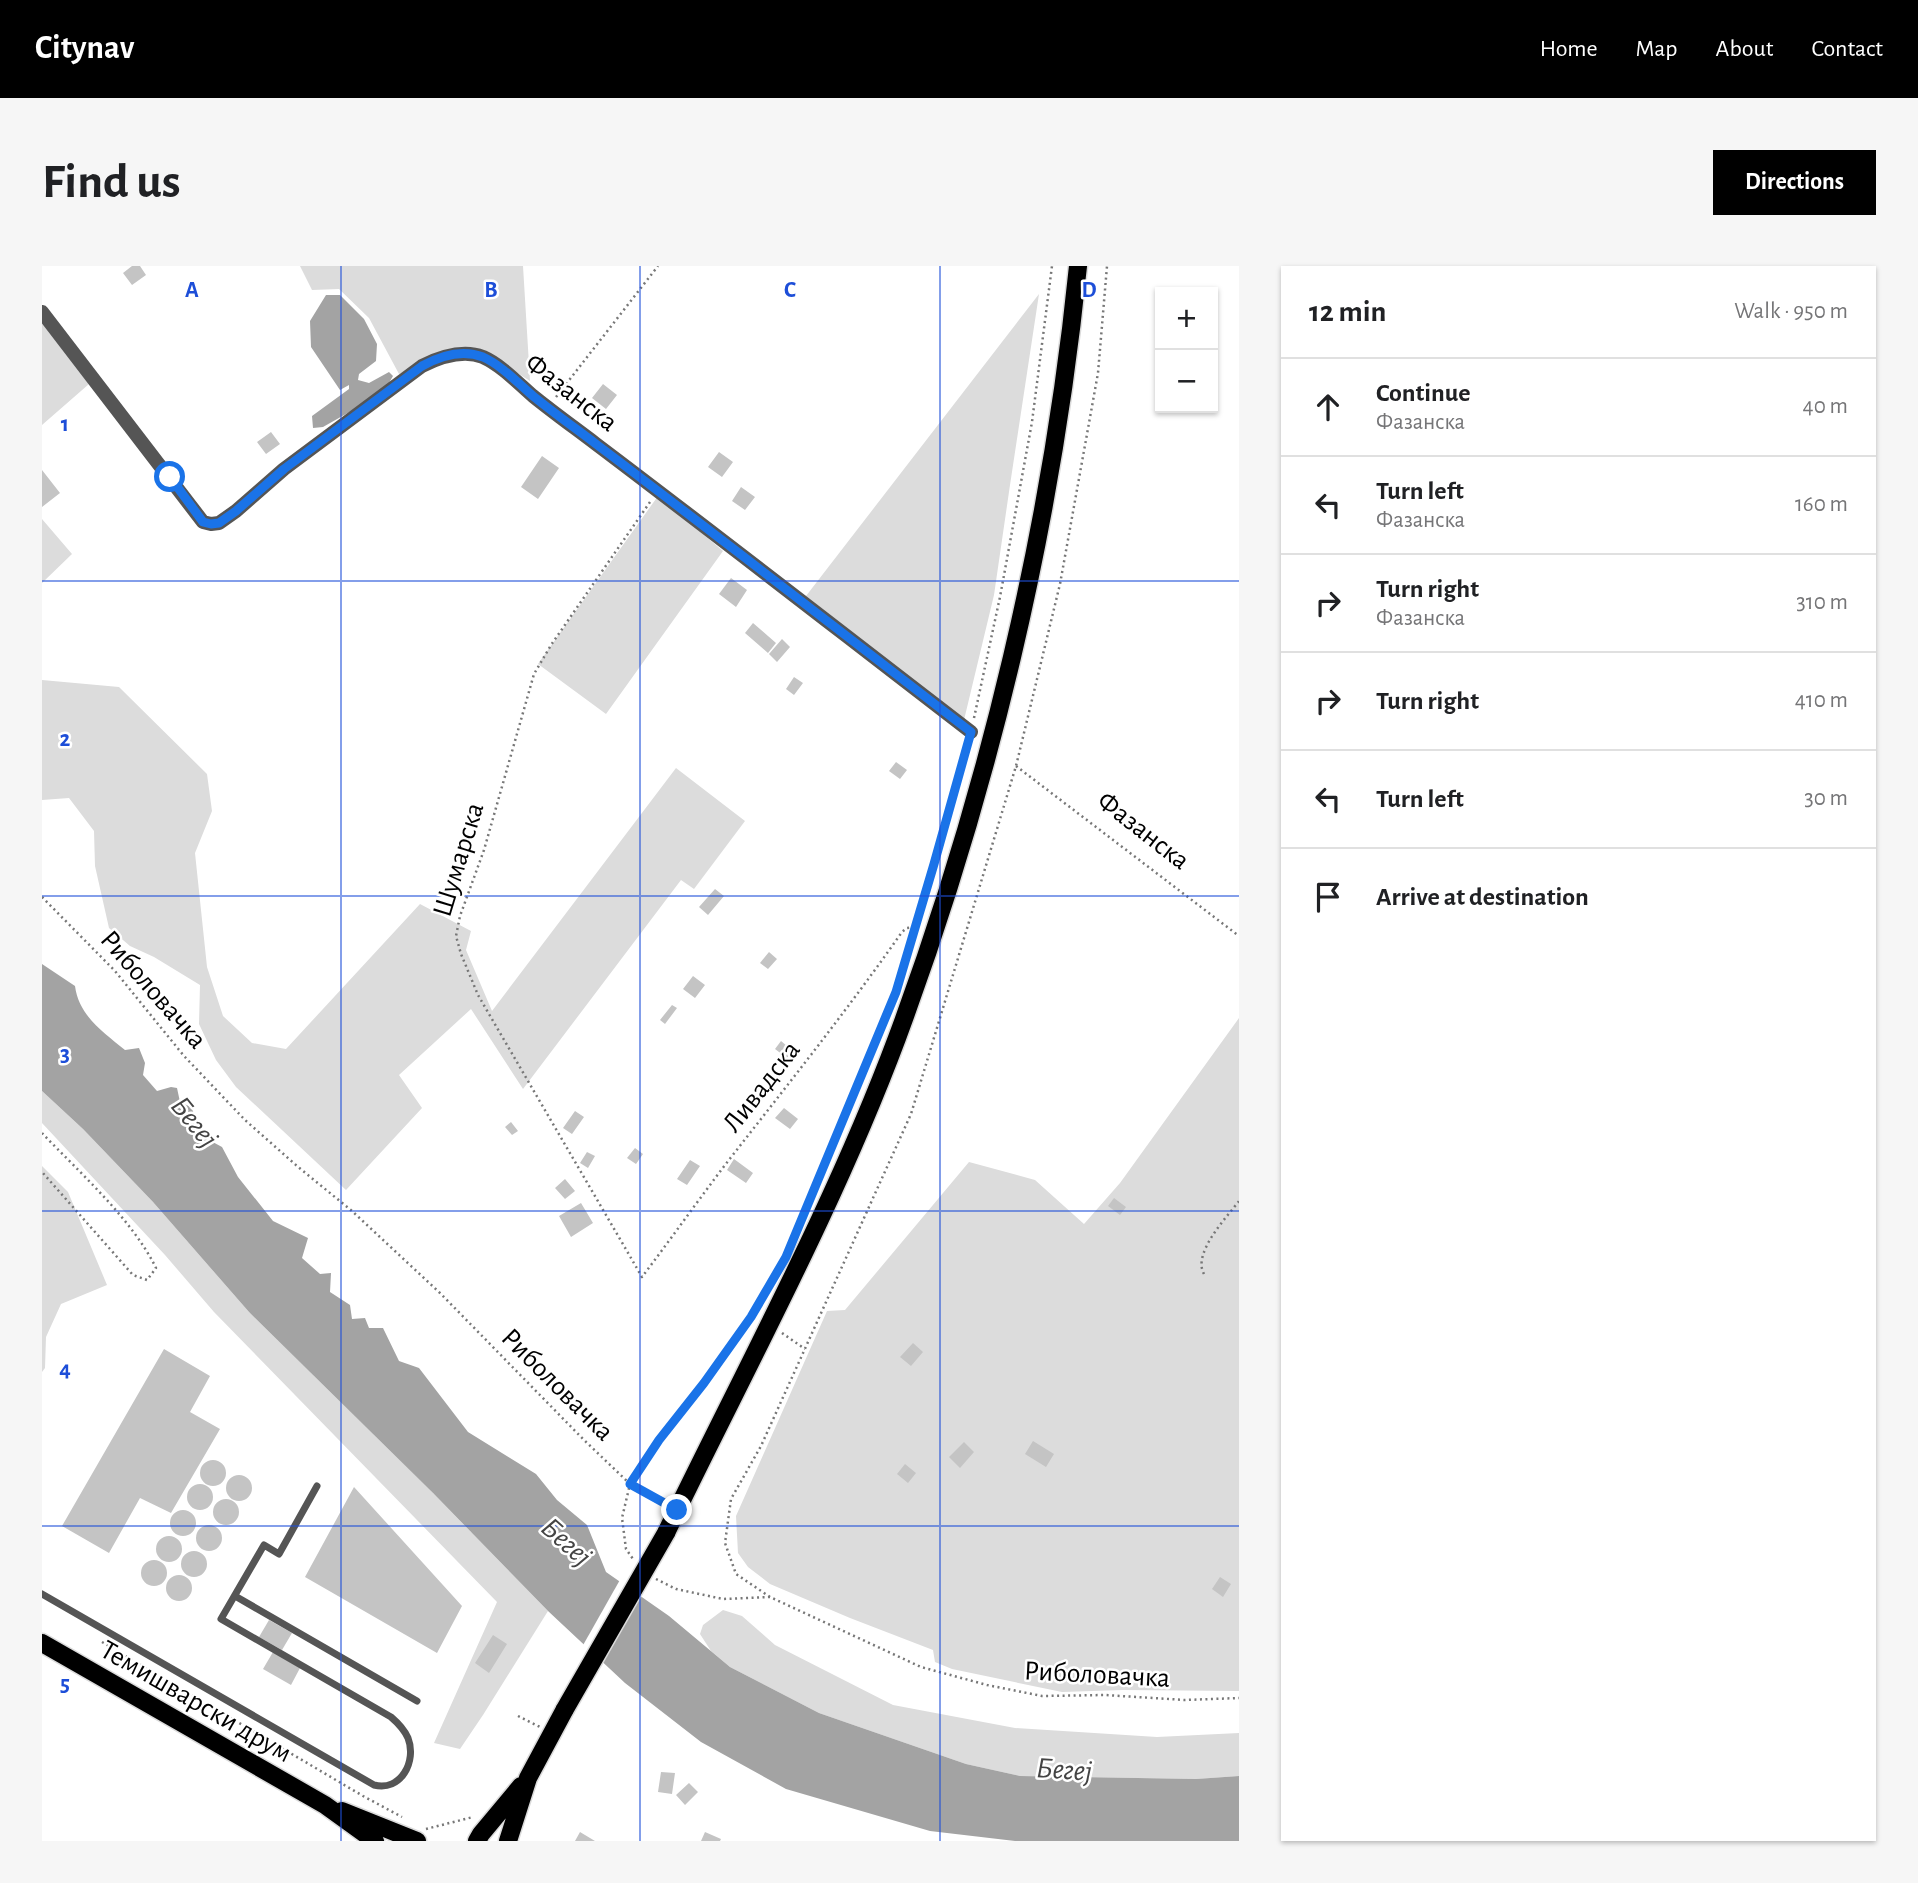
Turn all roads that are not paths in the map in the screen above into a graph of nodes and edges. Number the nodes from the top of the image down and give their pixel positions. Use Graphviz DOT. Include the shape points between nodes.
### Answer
graph roads {
  1 [pos="1078,266"];
  2 [pos="42,312"];
  3 [pos="971,732"];
  4 [pos="317,1486"];
  5 [pos="42,1594"];
  6 [pos="235,1596"];
  7 [pos="42,1643"];
  8 [pos="417,1701"];
  9 [pos="528,1778"];
  10 [pos="325,1805"];
  11 [pos="421,1835"];
  12 [pos="375,1841"];
  13 [pos="477,1841"];
  14 [pos="508,1841"];
  1 -- 9 [label="main road, bridge" via="1053,459 1017,636 973,804 897,1038 822,1214 666,1533"];
  2 -- 3 [label="street, Фазанска" via="203,522 211,524 236,511 284,469 422,366 452,355 482,357"];
  4 -- 6 [label="lane" via="279,1554 264,1545"];
  5 -- 6 [label="lane" via="374,1785 387,1786 400,1778 409,1766 411,1749 399,1724 221,1619"];
  6 -- 8 [label="lane"];
  7 -- 10 [label="main road, Темишварски друм"];
  9 -- 13 [label="main road"];
  9 -- 14 [label="main road"];
  10 -- 11 [label="main road, Темишварски друм"];
  10 -- 12 [label="main road, Темишварски друм"];
}
